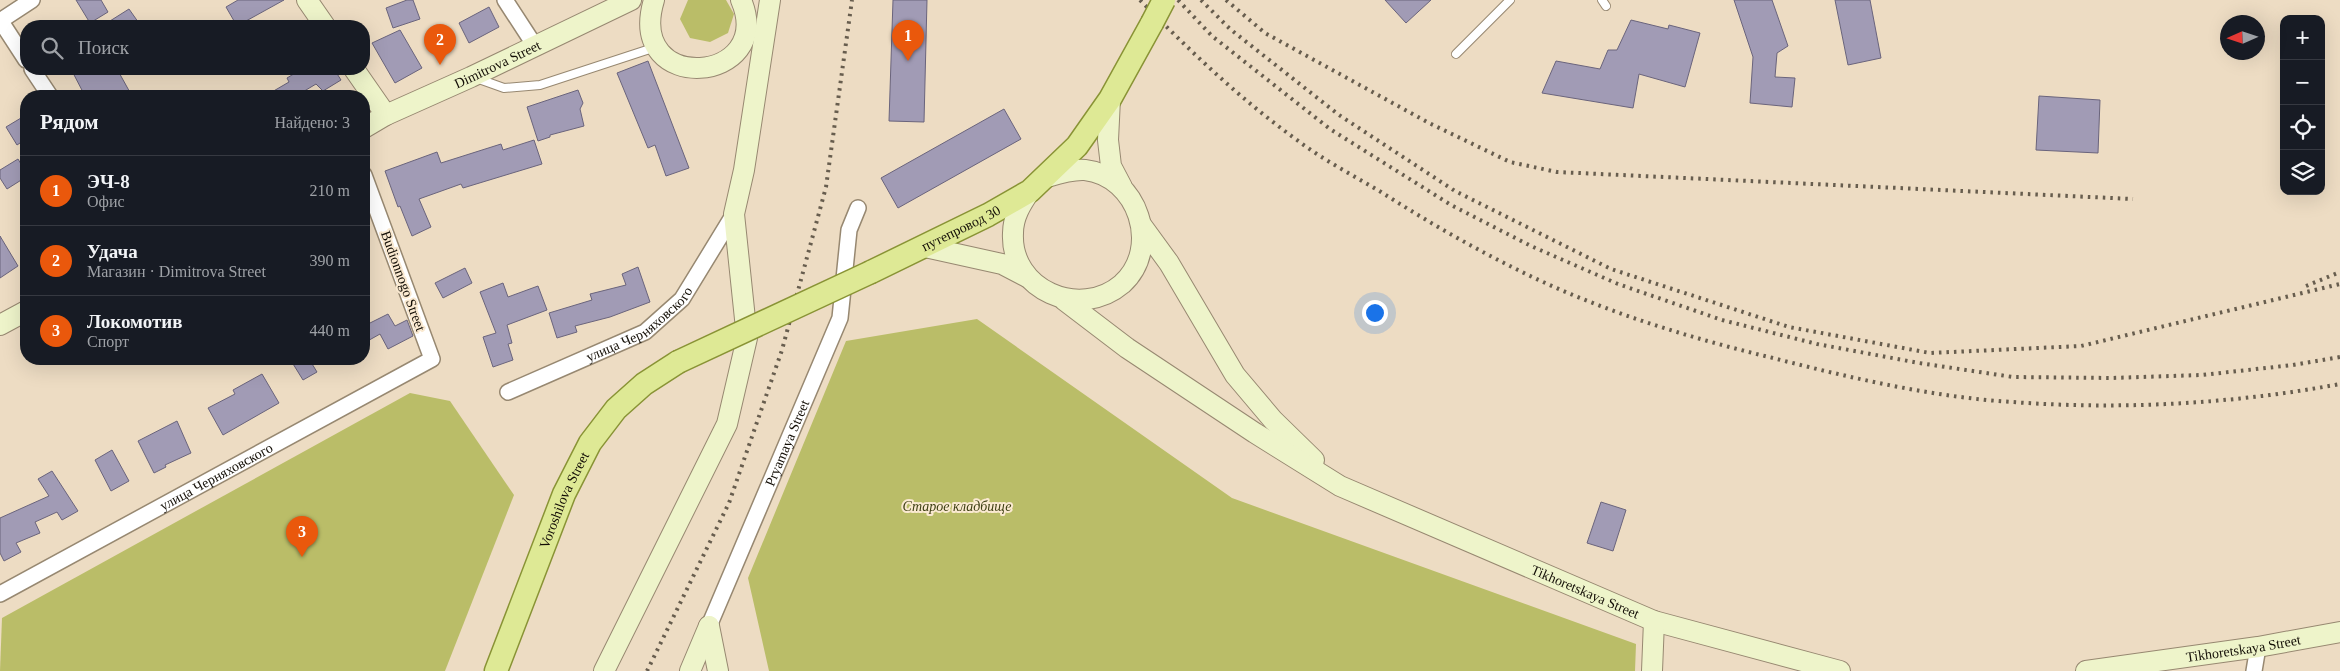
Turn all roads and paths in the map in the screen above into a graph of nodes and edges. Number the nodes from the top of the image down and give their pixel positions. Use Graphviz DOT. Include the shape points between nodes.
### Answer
graph roads {
  1 [pos="32,0"];
  2 [pos="307,0"];
  3 [pos="505,0"];
  4 [pos="631,0"];
  5 [pos="654,0"];
  6 [pos="770,0"];
  7 [pos="1164,0"];
  8 [pos="1510,0"];
  9 [pos="746,9"];
  10 [pos="321,20"];
  11 [pos="0,21"];
  12 [pos="654,39"];
  13 [pos="534,46"];
  14 [pos="20,51"];
  15 [pos="1456,54"];
  16 [pos="758,74"];
  17 [pos="36,75"];
  18 [pos="358,75"];
  19 [pos="471,77"];
  20 [pos="46,90"];
  21 [pos="369,90"];
  22 [pos="370,92"];
  23 [pos="1110,99"];
  24 [pos="386,115"];
  25 [pos="370,124"];
  26 [pos="1037,184"];
  27 [pos="1122,188"];
  28 [pos="370,192"];
  29 [pos="858,208"];
  30 [pos="734,214"];
  31 [pos="1142,226"];
  32 [pos="925,246"];
  33 [pos="1027,276"];
  34 [pos="1064,300"];
  35 [pos="20,314"];
  36 [pos="0,325"];
  37 [pos="432,359"];
  38 [pos="678,362"];
  39 [pos="508,392"];
  40 [pos="1340,486"];
  41 [pos="0,594"];
  42 [pos="1654,621"];
  43 [pos="709,626"];
  44 [pos="2340,632"];
  45 [pos="2258,648"];
  46 [pos="496,671"];
  47 [pos="604,671"];
  48 [pos="690,671"];
  49 [pos="718,671"];
  50 [pos="1652,671"];
  51 [pos="1840,671"];
  52 [pos="2086,671"];
  53 [pos="2254,671"];
  1 -- 11 [label="street"];
  2 -- 10 [label="street"];
  3 -- 13 [label="street"];
  4 -- 12 [label="street"];
  4 -- 13 [label="street, Dimitrova Street"];
  5 -- 12 [label="street" via="650,15"];
  6 -- 16 [label="street"];
  7 -- 23 [label="main road, путепровод 30, bridge"];
  8 -- 15 [label="lane"];
  9 -- 12 [label="street" via="741,43 717,66 701,69 684,67 669,60"];
  9 -- 16 [label="street"];
  11 -- 14 [label="street"];
  12 -- 19 [label="lane" via="540,85 504,88"];
  13 -- 19 [label="street, Dimitrova Street"];
  16 -- 30 [label="street"];
  17 -- 20 [label="street"];
  18 -- 21 [label="street"];
  19 -- 24 [label="street, Dimitrova Street"];
  22 -- 24 [label="street"];
  23 -- 26 [label="main road, путепровод 30" via="1077,146"];
  23 -- 27 [label="street" via="1108,140 1111,166"];
  24 -- 25 [label="street, Dimitrova Street"];
  26 -- 27 [label="street" via="1065,171 1086,170 1105,176"];
  26 -- 32 [label="main road, путепровод 30" via="988,215"];
  26 -- 33 [label="street" via="1017,211 1012,233 1016,256"];
  27 -- 31 [label="street" via="1135,205"];
  28 -- 37 [label="street, Budionnogo Street"];
  29 -- 43 [label="street, Pryamaya Street" via="849,230 840,318"];
  30 -- 39 [label="street, улица Черняховского" via="682,299 645,332"];
  30 -- 47 [label="street" via="747,338 727,424"];
  31 -- 34 [label="street" via="1142,247 1135,267 1122,283 1105,295 1085,301"];
  31 -- 40 [label="street" via="1169,263 1235,374 1273,420"];
  32 -- 33 [label="street" via="1002,264"];
  32 -- 38 [label="main road, путепровод 30, bridge"];
  33 -- 34 [label="street" via="1043,291"];
  34 -- 40 [label="street" via="1127,348"];
  35 -- 36 [label="street"];
  37 -- 41 [label="street, улица Черняховского"];
  38 -- 46 [label="main road, Voroshilova Street" via="644,384 616,409 590,443 564,494"];
  40 -- 42 [label="street, Tikhoretskaya Street"];
  42 -- 50 [label="street"];
  42 -- 51 [label="street, Tikhoretskaya Street"];
  43 -- 48 [label="street, Pryamaya Street"];
  43 -- 49 [label="street"];
  44 -- 45 [label="street, Tikhoretskaya Street"];
  45 -- 52 [label="street, Tikhoretskaya Street"];
  45 -- 53 [label="street"];
}
